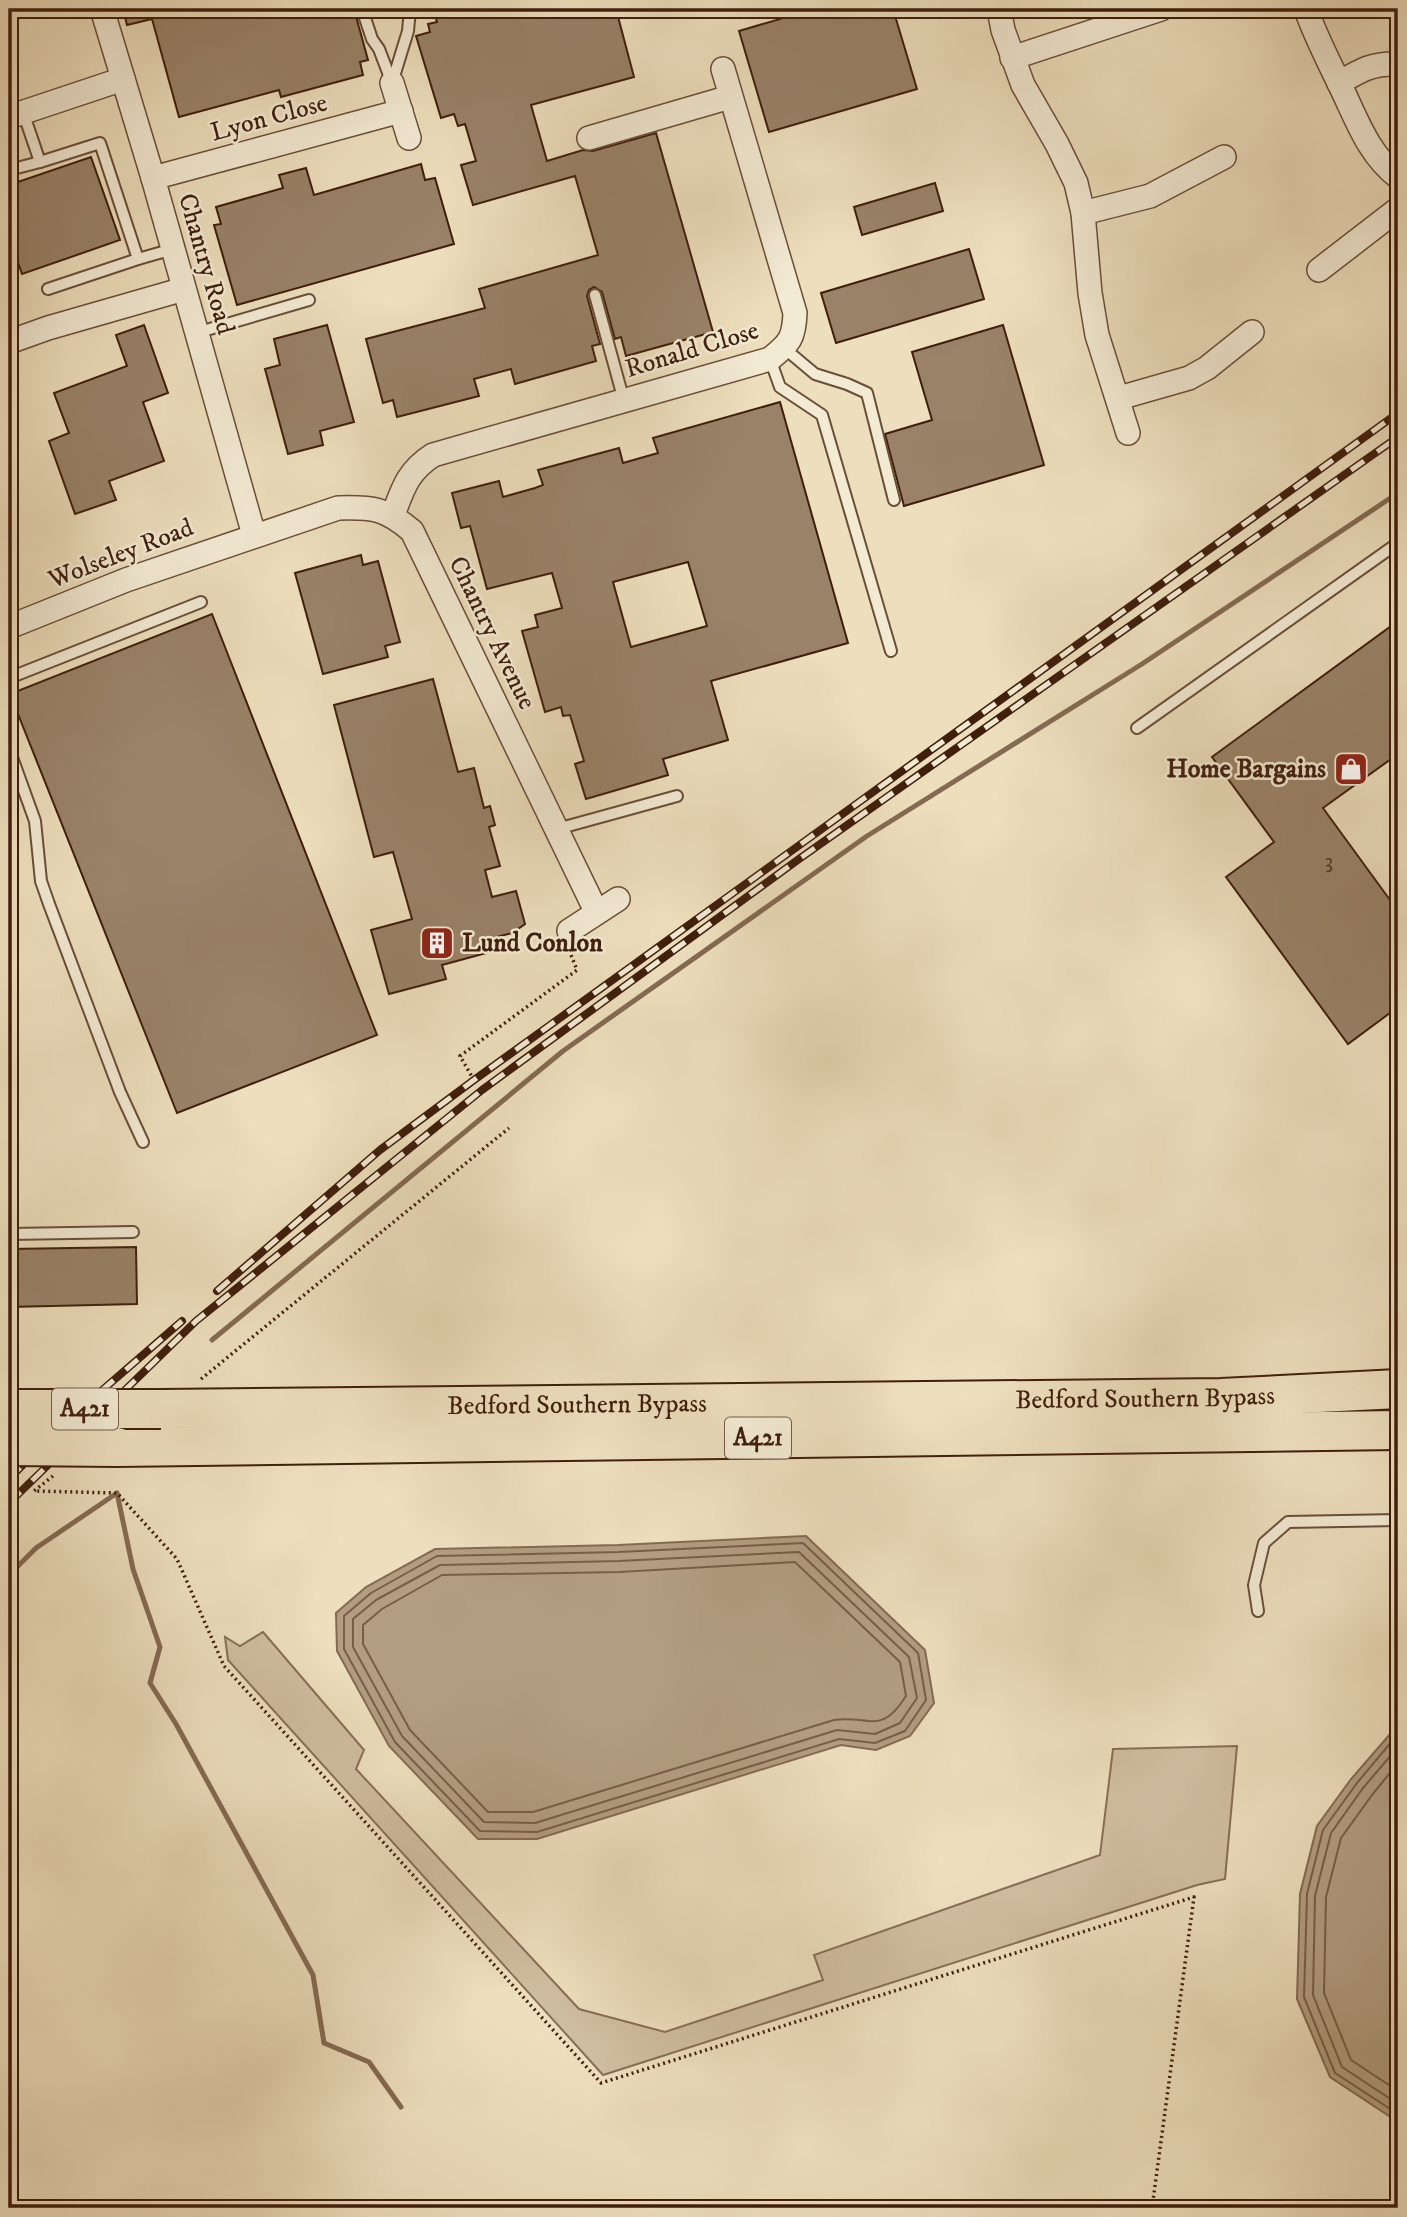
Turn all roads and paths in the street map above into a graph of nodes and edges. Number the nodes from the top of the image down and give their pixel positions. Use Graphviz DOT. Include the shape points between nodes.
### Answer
graph roads {
  1 [pos="102,9"];
  2 [pos="362,9"];
  3 [pos="410,9"];
  4 [pos="999,9"];
  5 [pos="1306,9"];
  6 [pos="1151,19"];
  7 [pos="1012,58"];
  8 [pos="1398,64"];
  9 [pos="723,69"];
  10 [pos="123,79"];
  11 [pos="392,83"];
  12 [pos="1339,83"];
  13 [pos="730,97"];
  14 [pos="401,111"];
  15 [pos="16,115"];
  16 [pos="409,138"];
  17 [pos="589,138"];
  18 [pos="1224,156"];
  19 [pos="40,162"];
  20 [pos="9,170"];
  21 [pos="1398,177"];
  22 [pos="153,178"];
  23 [pos="1398,209"];
  24 [pos="1083,213"];
  25 [pos="173,249"];
  26 [pos="138,259"];
  27 [pos="1319,270"];
  28 [pos="48,289"];
  29 [pos="184,289"];
  30 [pos="595,295"];
  31 [pos="309,300"];
  32 [pos="1252,332"];
  33 [pos="196,333"];
  34 [pos="9,342"];
  35 [pos="777,353"];
  36 [pos="1119,398"];
  37 [pos="624,401"];
  38 [pos="1128,433"];
  39 [pos="894,500"];
  40 [pos="394,515"];
  41 [pos="254,535"];
  42 [pos="1398,544"];
  43 [pos="201,602"];
  44 [pos="9,627"];
  45 [pos="891,651"];
  46 [pos="9,678"];
  47 [pos="1137,728"];
  48 [pos="9,749"];
  49 [pos="677,796"];
  50 [pos="557,829"];
  51 [pos="618,899"];
  52 [pos="596,911"];
  53 [pos="569,931"];
  54 [pos="474,1080"];
  55 [pos="509,1128"];
  56 [pos="143,1142"];
  57 [pos="133,1232"];
  58 [pos="9,1234"];
  59 [pos="192,1379"];
  60 [pos="1398,1389"];
  61 [pos="9,1409"];
  62 [pos="1398,1430"];
  63 [pos="9,1446"];
  64 [pos="55,1474"];
  65 [pos="1398,1520"];
  66 [pos="1258,1611"];
  67 [pos="1152,2208"];
  1 -- 10 [label="street, Chantry Road"];
  2 -- 11 [label="lane"];
  3 -- 11 [label="lane"];
  4 -- 7 [label="street"];
  5 -- 12 [label="street"];
  6 -- 7 [label="street"];
  7 -- 24 [label="street" via="1076,183"];
  8 -- 12 [label="street" via="1364,68"];
  9 -- 13 [label="street, Ronald Close"];
  10 -- 15 [label="street"];
  10 -- 22 [label="street, Chantry Road"];
  11 -- 14 [label="street"];
  12 -- 21 [label="street" via="1366,143"];
  13 -- 17 [label="street"];
  13 -- 35 [label="street, Ronald Close" via="795,313 794,335"];
  14 -- 16 [label="street"];
  14 -- 22 [label="street, Lyon Close"];
  15 -- 19 [label="lane"];
  18 -- 24 [label="street" via="1150,196"];
  19 -- 20 [label="lane"];
  19 -- 26 [label="lane" via="100,143"];
  22 -- 25 [label="street, Chantry Road"];
  23 -- 27 [label="street"];
  24 -- 36 [label="street" via="1097,335"];
  25 -- 26 [label="lane"];
  25 -- 29 [label="street, Chantry Road"];
  26 -- 28 [label="lane"];
  29 -- 33 [label="street, Chantry Road"];
  29 -- 34 [label="street"];
  30 -- 37 [label="lane"];
  31 -- 33 [label="lane"];
  32 -- 36 [label="street" via="1189,377"];
  33 -- 41 [label="street, Chantry Road"];
  35 -- 37 [label="street, Ronald Close"];
  35 -- 39 [label="lane" via="815,374 867,393"];
  35 -- 45 [label="lane" via="780,387 822,415"];
  36 -- 38 [label="street"];
  37 -- 40 [label="street, Ronald Close" via="433,455 416,465"];
  40 -- 41 [label="street" via="368,507 338,508"];
  40 -- 50 [label="street, Chantry Avenue" via="412,531"];
  41 -- 44 [label="street, Wolseley Road"];
  42 -- 47 [label="lane"];
  43 -- 46 [label="lane"];
  48 -- 56 [label="lane" via="34,821 41,881"];
  49 -- 50 [label="lane"];
  50 -- 52 [label="street, Chantry Avenue"];
  51 -- 52 [label="street"];
  52 -- 53 [label="street"];
  53 -- 54 [label="path" via="569,949 577,970 460,1056"];
  55 -- 59 [label="path" via="203,1379"];
  57 -- 58 [label="lane"];
  60 -- 61 [label="highway, Bedford Southern Bypass / A421, bridge" via="1221,1398"];
  62 -- 63 [label="highway, Bedford Southern Bypass / A421, bridge"];
  64 -- 67 [label="path" via="34,1491 117,1493 177,1559 224,1666 601,2082 1194,1897"];
  65 -- 66 [label="lane" via="1288,1522 1264,1543 1254,1585"];
}
